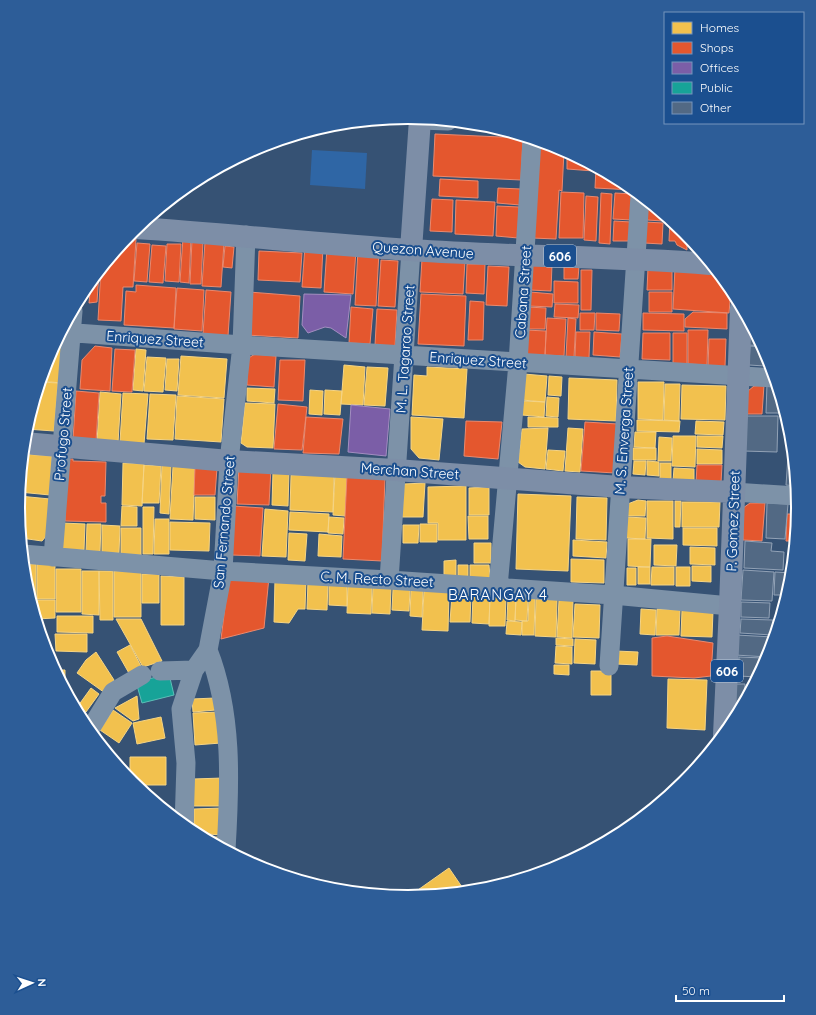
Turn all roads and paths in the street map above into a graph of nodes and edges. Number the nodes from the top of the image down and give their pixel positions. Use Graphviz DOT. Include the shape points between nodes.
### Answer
graph roads {
  1 [pos="420,124"];
  2 [pos="532,145"];
  3 [pos="639,203"];
  4 [pos="146,229"];
  5 [pos="246,235"];
  6 [pos="411,250"];
  7 [pos="525,255"];
  8 [pos="635,258"];
  9 [pos="703,263"];
  10 [pos="741,317"];
  11 [pos="67,332"];
  12 [pos="66,334"];
  13 [pos="242,345"];
  14 [pos="405,355"];
  15 [pos="518,363"];
  16 [pos="628,368"];
  17 [pos="739,376"];
  18 [pos="769,378"];
  19 [pos="30,444"];
  20 [pos="62,447"];
  21 [pos="229,461"];
  22 [pos="396,470"];
  23 [pos="507,478"];
  24 [pos="620,487"];
  25 [pos="734,492"];
  26 [pos="791,496"];
  27 [pos="28,554"];
  28 [pos="53,556"];
  29 [pos="223,571"];
  30 [pos="389,580"];
  31 [pos="498,587"];
  32 [pos="613,595"];
  33 [pos="730,606"];
  34 [pos="208,650"];
  35 [pos="609,666"];
  36 [pos="194,670"];
  37 [pos="725,722"];
  38 [pos="93,725"];
  39 [pos="184,818"];
  40 [pos="226,844"];
  1 -- 6 [label="main road, M. L. Tagarao Street"];
  2 -- 7 [label="street, Cabana Street"];
  3 -- 8 [label="street, M. S. Enverga Street"];
  4 -- 5 [label="main road, Quezon Avenue"];
  5 -- 6 [label="main road, Quezon Avenue"];
  5 -- 13 [label="street, San Fernando Street"];
  6 -- 7 [label="main road, Quezon Avenue / 606"];
  6 -- 14 [label="street, M. L. Tagarao Street"];
  7 -- 8 [label="main road, Quezon Avenue / 606"];
  7 -- 15 [label="street, Cabana Street"];
  8 -- 9 [label="main road, Quezon Avenue / 606"];
  8 -- 16 [label="street, M. S. Enverga Street"];
  10 -- 17 [label="main road, P. Gomez Street / 606"];
  11 -- 13 [label="street, Enriquez Street"];
  12 -- 20 [label="street, Profugo Street"];
  13 -- 14 [label="street, Enriquez Street"];
  13 -- 21 [label="street, San Fernando Street"];
  14 -- 15 [label="street, Enriquez Street"];
  14 -- 22 [label="street, M. L. Tagarao Street"];
  15 -- 16 [label="street, Enriquez Street"];
  15 -- 23 [label="street, Cabana Street"];
  16 -- 17 [label="street, Enriquez Street"];
  16 -- 24 [label="street, M. S. Enverga Street"];
  17 -- 18 [label="street, Enriquez Street"];
  17 -- 25 [label="main road, P. Gomez Street / 606"];
  19 -- 20 [label="main road, Merchan Street"];
  20 -- 21 [label="main road, Merchan Street"];
  20 -- 28 [label="street, Profugo Street"];
  21 -- 22 [label="main road, Merchan Street"];
  21 -- 29 [label="street, San Fernando Street"];
  22 -- 23 [label="main road, Merchan Street"];
  22 -- 30 [label="street, M. L. Tagarao Street"];
  23 -- 24 [label="main road, Merchan Street"];
  23 -- 31 [label="street, Cabana Street"];
  24 -- 25 [label="main road, Merchan Street"];
  24 -- 32 [label="street, M. S. Enverga Street"];
  25 -- 26 [label="street, Merchan Street"];
  25 -- 33 [label="main road, P. Gomez Street / 606"];
  27 -- 28 [label="street, C. M. Recto Street"];
  28 -- 29 [label="street, C. M. Recto Street"];
  29 -- 30 [label="street, C. M. Recto Street"];
  29 -- 34 [label="street, San Fernando Street"];
  30 -- 31 [label="street, C. M. Recto Street"];
  31 -- 32 [label="street, C. M. Recto Street"];
  32 -- 33 [label="street, C. M. Recto Street"];
  32 -- 35 [label="street, M. S. Enverga Street"];
  33 -- 37 [label="main road, P. Gomez Street / 606"];
  34 -- 36 [label="street, San Fernando Street"];
  34 -- 40 [label="street" via="215,668 228,750"];
  36 -- 38 [label="street" via="151,673 114,692"];
  36 -- 39 [label="street, San Fernando Street" via="182,709 186,763"];
}
